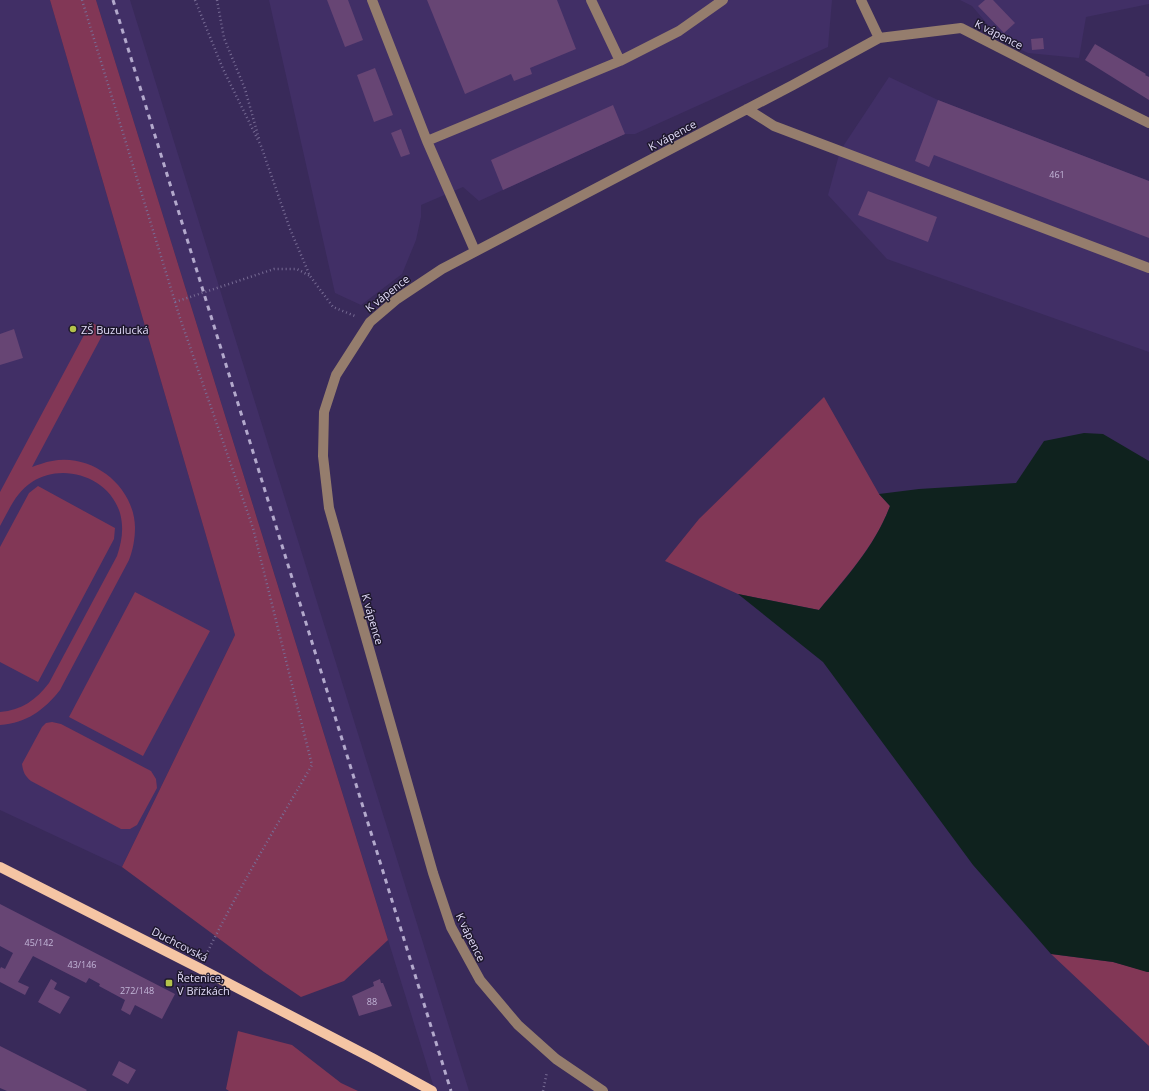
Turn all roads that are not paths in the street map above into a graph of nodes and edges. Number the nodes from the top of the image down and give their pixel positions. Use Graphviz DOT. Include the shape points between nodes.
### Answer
graph roads {
  1 [pos="372,0"];
  2 [pos="591,0"];
  3 [pos="723,0"];
  4 [pos="861,0"];
  5 [pos="879,38"];
  6 [pos="620,61"];
  7 [pos="746,110"];
  8 [pos="1149,123"];
  9 [pos="427,141"];
  10 [pos="475,251"];
  11 [pos="1149,268"];
  12 [pos="0,866"];
  13 [pos="432,1091"];
  14 [pos="603,1091"];
  1 -- 9 [label="street"];
  2 -- 6 [label="street"];
  3 -- 6 [label="street" via="679,31"];
  4 -- 5 [label="street"];
  5 -- 7 [label="street, K vápence"];
  5 -- 8 [label="street, K vápence" via="961,28"];
  6 -- 9 [label="street"];
  7 -- 10 [label="street, K vápence"];
  7 -- 11 [label="street" via="774,126"];
  9 -- 10 [label="street"];
  10 -- 14 [label="street, K vápence" via="397,299 370,322 336,375 324,412 323,456 329,508 433,873 451,927 480,980 518,1025 556,1058"];
  12 -- 13 [label="main road, Duchcovská"];
}
